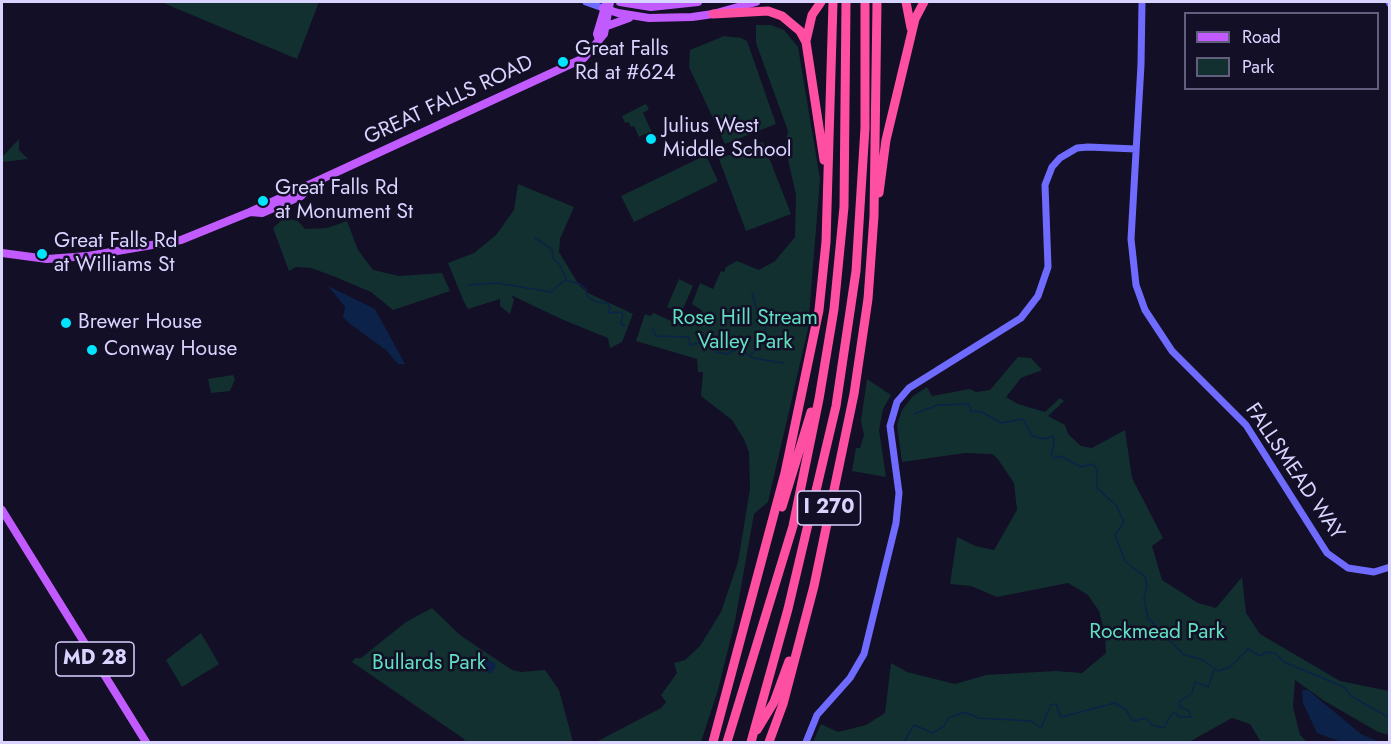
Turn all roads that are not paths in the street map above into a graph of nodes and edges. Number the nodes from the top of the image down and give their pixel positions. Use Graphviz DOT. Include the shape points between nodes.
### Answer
graph roads {
  1 [pos="586,2"];
  2 [pos="620,2"];
  3 [pos="698,2"];
  4 [pos="756,2"];
  5 [pos="820,2"];
  6 [pos="833,2"];
  7 [pos="846,2"];
  8 [pos="865,2"];
  9 [pos="877,2"];
  10 [pos="906,2"];
  11 [pos="924,2"];
  12 [pos="1142,2"];
  13 [pos="1147,2"];
  14 [pos="608,5"];
  15 [pos="713,14"];
  16 [pos="636,17"];
  17 [pos="1143,18"];
  18 [pos="607,26"];
  19 [pos="912,34"];
  20 [pos="599,40"];
  21 [pos="806,42"];
  22 [pos="1136,149"];
  23 [pos="874,216"];
  24 [pos="826,242"];
  25 [pos="2,253"];
  26 [pos="825,363"];
  27 [pos="2,510"];
  28 [pos="1389,567"];
  29 [pos="759,574"];
  30 [pos="808,613"];
  31 [pos="752,740"];
  32 [pos="146,742"];
  33 [pos="711,742"];
  34 [pos="727,742"];
  35 [pos="770,742"];
  36 [pos="806,742"];
  1 -- 14 [label="street"];
  2 -- 3 [label="main road" via="651,7"];
  4 -- 15 [label="main road"];
  5 -- 21 [label="highway" via="812,15"];
  6 -- 24 [label="highway, I 270"];
  7 -- 26 [label="highway, I 270" via="844,207"];
  8 -- 31 [label="highway, I 270" via="865,128 856,271 836,406"];
  9 -- 23 [label="highway, I 270"];
  10 -- 19 [label="highway"];
  11 -- 19 [label="highway"];
  12 -- 17 [label="street, FALLSMEAD WAY"];
  13 -- 17 [label="street, FALLSMEAD WAY"];
  14 -- 16 [label="main road"];
  14 -- 18 [label="main road, GREAT FALLS ROAD"];
  14 -- 20 [label="main road" via="597,34"];
  15 -- 16 [label="main road"];
  15 -- 21 [label="highway" via="768,11 792,22"];
  16 -- 18 [label="main road"];
  17 -- 22 [label="street, FALLSMEAD WAY"];
  18 -- 20 [label="main road, GREAT FALLS ROAD"];
  19 -- 23 [label="highway" via="886,140"];
  20 -- 25 [label="main road, GREAT FALLS ROAD" via="584,58 262,213 250,212 181,240 88,256 47,259"];
  21 -- 24 [label="highway" via="824,153"];
  22 -- 28 [label="street, FALLSMEAD WAY" via="1131,239 1133,267 1145,310 1172,351 1246,425 1327,553 1356,570 1374,572"];
  22 -- 36 [label="street" via="1077,148 1060,158 1052,167 1044,195 1048,267 1045,282 1029,310 1006,329 909,388 897,402 890,426 899,493 896,523 864,654 850,678 817,715"];
  23 -- 30 [label="highway, I 270" via="868,299 854,394"];
  24 -- 29 [label="highway, I 270" via="819,310 800,409"];
  26 -- 29 [label="highway"];
  26 -- 34 [label="highway, I 270" via="793,526"];
  27 -- 32 [label="main road, MD 28"];
  29 -- 33 [label="highway, I 270"];
  30 -- 31 [label="highway" via="774,702"];
  30 -- 35 [label="highway, I 270"];
}
